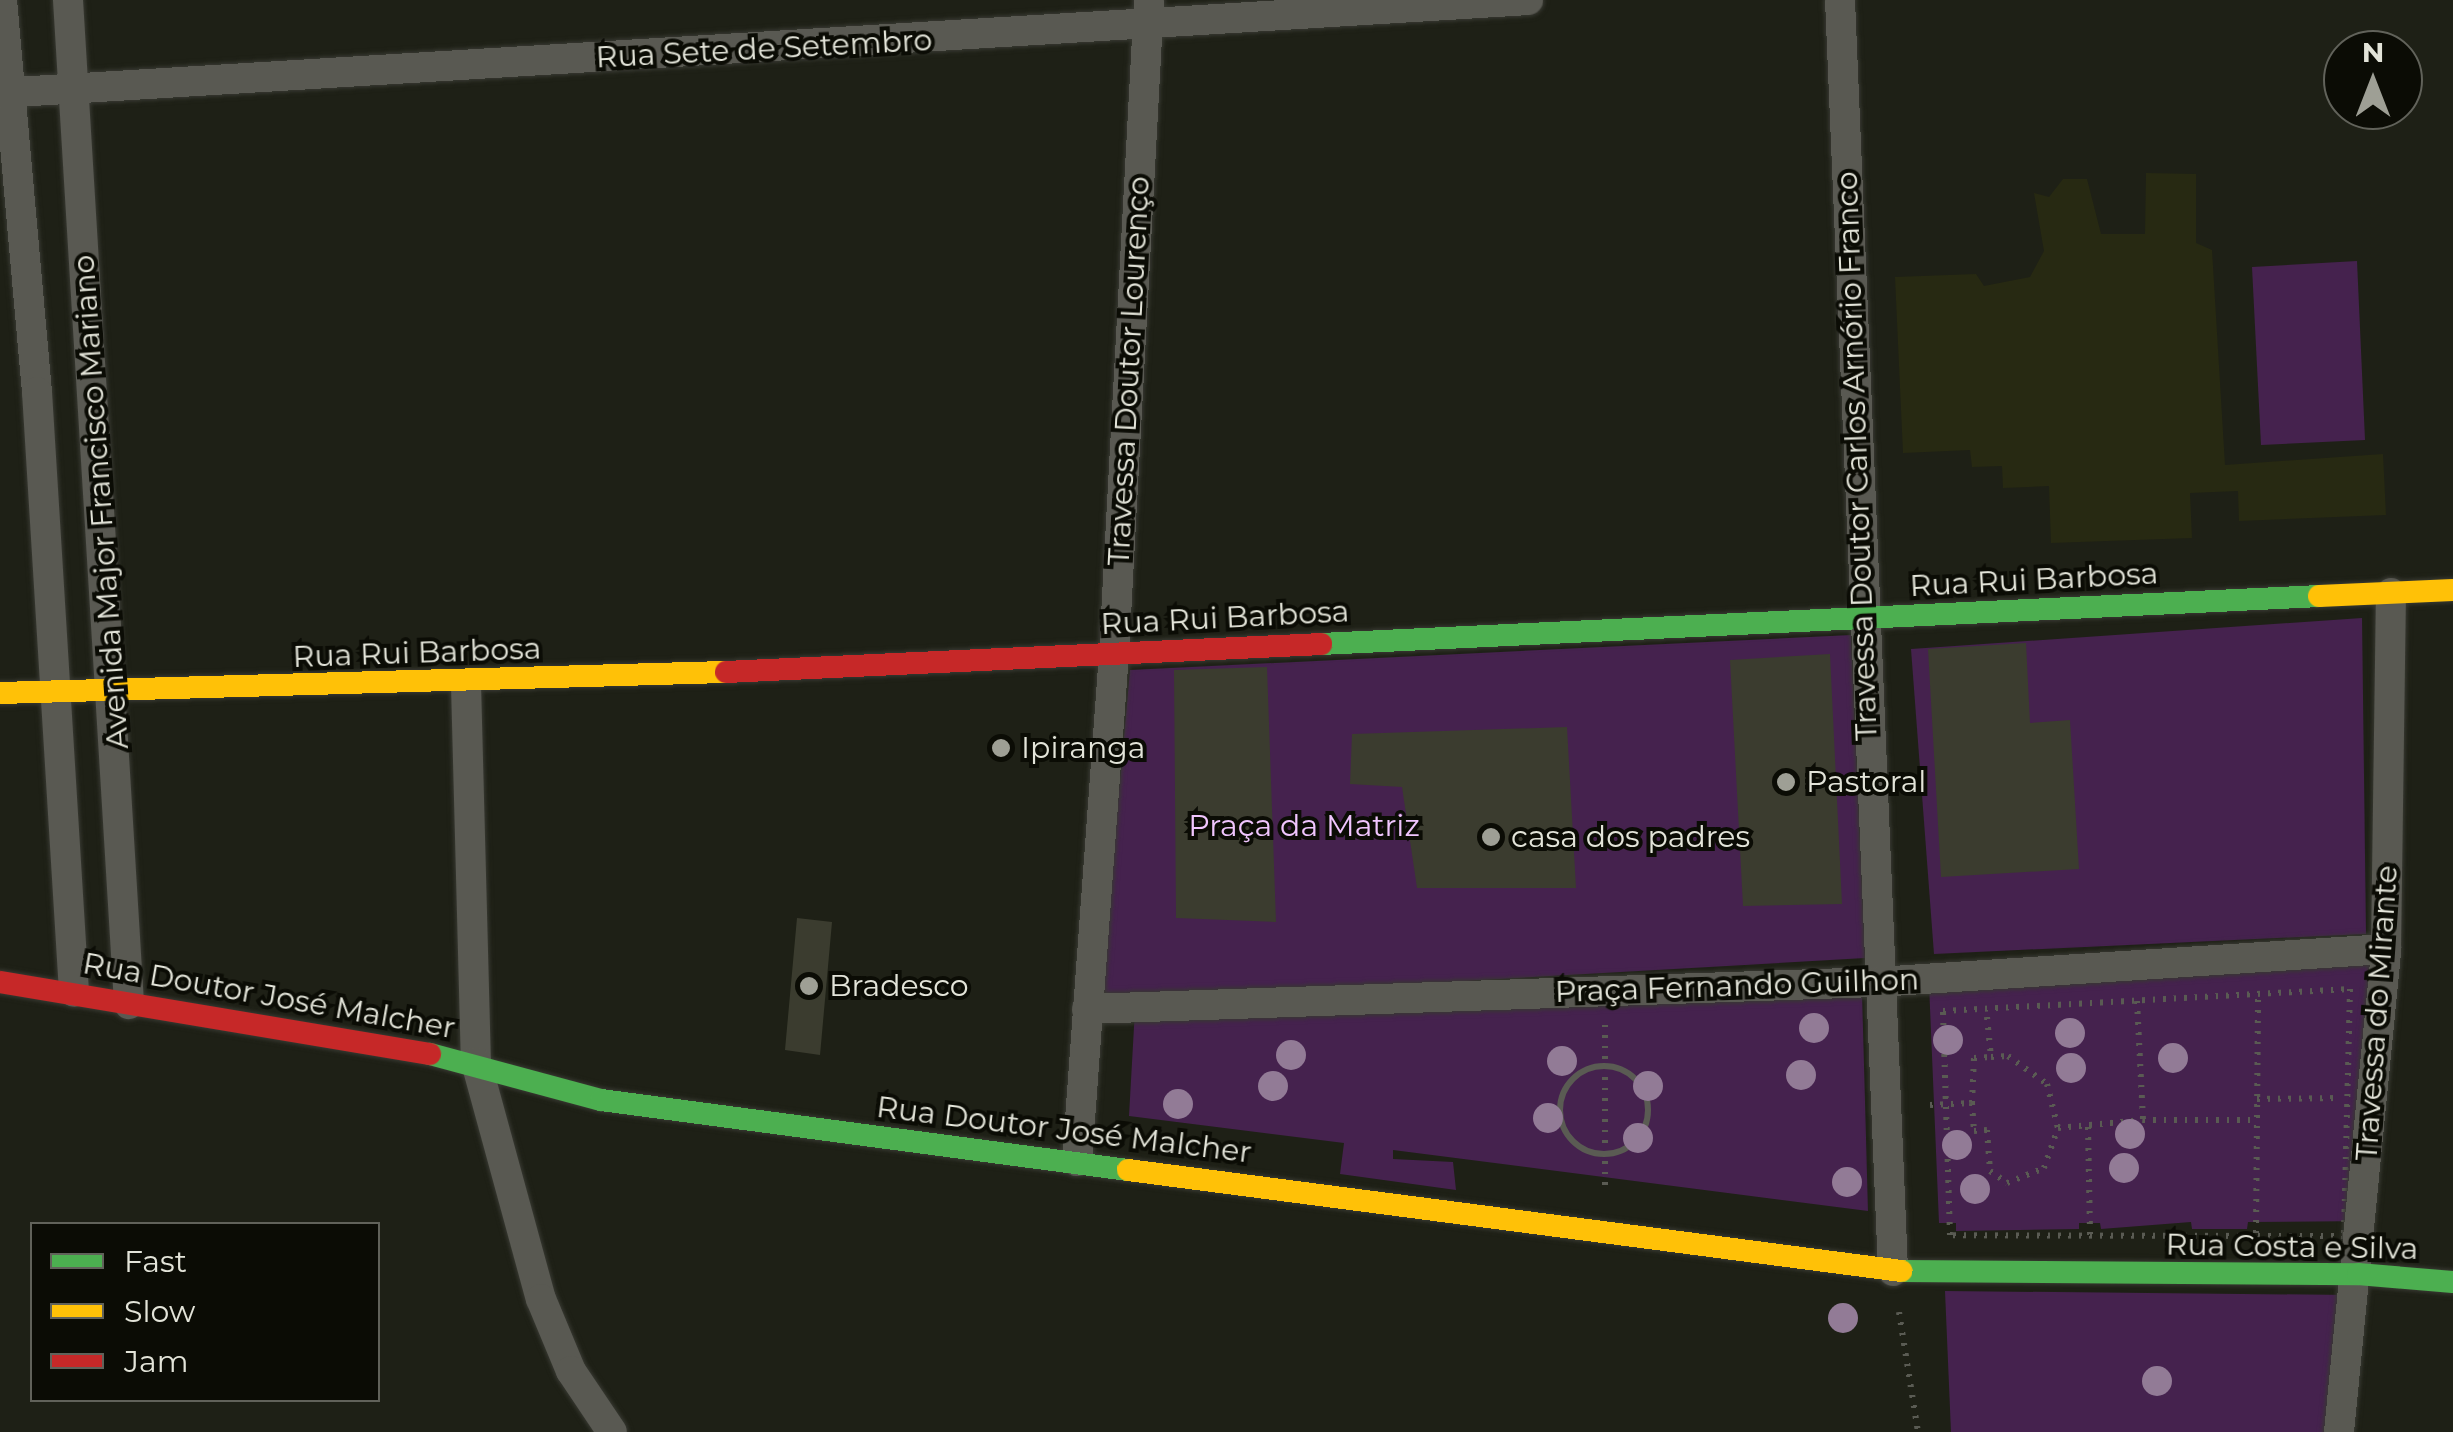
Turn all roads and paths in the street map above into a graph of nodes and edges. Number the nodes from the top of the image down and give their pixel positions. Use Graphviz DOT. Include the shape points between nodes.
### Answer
graph roads {
  1 [pos="2,0"];
  2 [pos="68,0"];
  3 [pos="1528,0"];
  4 [pos="1840,0"];
  5 [pos="1148,13"];
  6 [pos="74,88"];
  7 [pos="4,93"];
  8 [pos="2453,590"];
  9 [pos="2392,594"];
  10 [pos="1864,618"];
  11 [pos="1114,653"];
  12 [pos="466,684"];
  13 [pos="114,690"];
  14 [pos="51,691"];
  15 [pos="0,693"];
  16 [pos="2386,949"];
  17 [pos="0,982"];
  18 [pos="1877,982"];
  19 [pos="74,992"];
  20 [pos="2258,994"];
  21 [pos="2138,1000"];
  22 [pos="129,1004"];
  23 [pos="1087,1010"];
  24 [pos="1605,1013"];
  25 [pos="1987,1017"];
  26 [pos="1991,1057"];
  27 [pos="476,1062"];
  28 [pos="1605,1063"];
  29 [pos="2257,1098"];
  30 [pos="2345,1098"];
  31 [pos="1972,1103"];
  32 [pos="1930,1105"];
  33 [pos="2142,1120"];
  34 [pos="2257,1120"];
  35 [pos="2088,1127"];
  36 [pos="2058,1128"];
  37 [pos="1605,1156"];
  38 [pos="1077,1162"];
  39 [pos="1605,1210"];
  40 [pos="2090,1236"];
  41 [pos="2256,1236"];
  42 [pos="1893,1271"];
  43 [pos="2130,1274"];
  44 [pos="2358,1274"];
  45 [pos="2453,1282"];
  46 [pos="612,1432"];
  47 [pos="1918,1432"];
  48 [pos="2339,1432"];
  1 -- 7 [label="street, Avenida Major Francisco Mariano"];
  2 -- 6 [label="street, Avenida Major Francisco Mariano"];
  3 -- 5 [label="street, Rua Sete de Setembro"];
  4 -- 10 [label="street, Travessa Doutor Carlos Arnório Franco"];
  5 -- 6 [label="street, Rua Sete de Setembro"];
  5 -- 11 [label="street, Travessa Doutor Lourenço"];
  6 -- 7 [label="street, Rua Sete de Setembro"];
  6 -- 13 [label="street, Avenida Major Francisco Mariano"];
  7 -- 14 [label="street, Avenida Major Francisco Mariano" via="37,392"];
  8 -- 9 [label="street, Rua Rui Barbosa"];
  9 -- 10 [label="street, Rua Rui Barbosa"];
  9 -- 16 [label="street, Travessa do Mirante"];
  10 -- 11 [label="street, Rua Rui Barbosa"];
  10 -- 18 [label="street, Travessa Doutor Carlos Arnório Franco"];
  11 -- 12 [label="street, Rua Rui Barbosa"];
  11 -- 23 [label="street, Travessa Doutor Lourenço"];
  12 -- 13 [label="street, Rua Rui Barbosa"];
  12 -- 27 [label="street"];
  13 -- 14 [label="street, Rua Rui Barbosa"];
  13 -- 22 [label="street, Avenida Major Francisco Mariano"];
  14 -- 15 [label="street, Rua Rui Barbosa"];
  14 -- 19 [label="street, Avenida Major Francisco Mariano"];
  16 -- 18 [label="street, Praça Fernando Guilhon"];
  16 -- 44 [label="street, Travessa do Mirante"];
  17 -- 19 [label="street, Rua Doutor José Malcher"];
  18 -- 23 [label="street, Praça Fernando Guilhon"];
  18 -- 42 [label="street, Travessa Doutor Carlos Arnório Franco"];
  19 -- 22 [label="street, Rua Doutor José Malcher"];
  20 -- 21 [label="path"];
  20 -- 29 [label="path"];
  20 -- 30 [label="path" via="2350,989"];
  21 -- 33 [label="path"];
  21 -- 40 [label="path" via="1943,1012 1950,1235"];
  22 -- 27 [label="street, Rua Doutor José Malcher"];
  23 -- 38 [label="street, Travessa Doutor Lourenço"];
  24 -- 28 [label="path"];
  25 -- 26 [label="path"];
  26 -- 31 [label="path" via="1974,1058"];
  26 -- 36 [label="path" via="2008,1056 2047,1084"];
  27 -- 38 [label="street, Rua Doutor José Malcher" via="532,1085 600,1100"];
  27 -- 46 [label="street" via="540,1299 571,1371"];
  28 -- 37 [label="path"];
  28 -- 37 [label="path" via="1638,1080 1646,1103 1638,1138"];
  28 -- 37 [label="path" via="1572,1082 1561,1118 1572,1143"];
  29 -- 30 [label="path"];
  29 -- 34 [label="path"];
  30 -- 41 [label="path" via="2344,1236"];
  31 -- 32 [label="path"];
  31 -- 36 [label="path" via="1974,1130 1987,1130 1990,1171 2007,1182 2044,1168"];
  33 -- 34 [label="path"];
  33 -- 35 [label="path"];
  34 -- 41 [label="path"];
  35 -- 36 [label="path"];
  35 -- 40 [label="path"];
  37 -- 39 [label="path"];
  38 -- 42 [label="street, Rua Doutor José Malcher"];
  40 -- 41 [label="path"];
  42 -- 43 [label="street, Rua Doutor José Malcher"];
  42 -- 47 [label="path"];
  43 -- 44 [label="street, Rua Costa e Silva"];
  44 -- 45 [label="street, Rua Costa e Silva"];
  44 -- 48 [label="street, Travessa do Mirante"];
}
